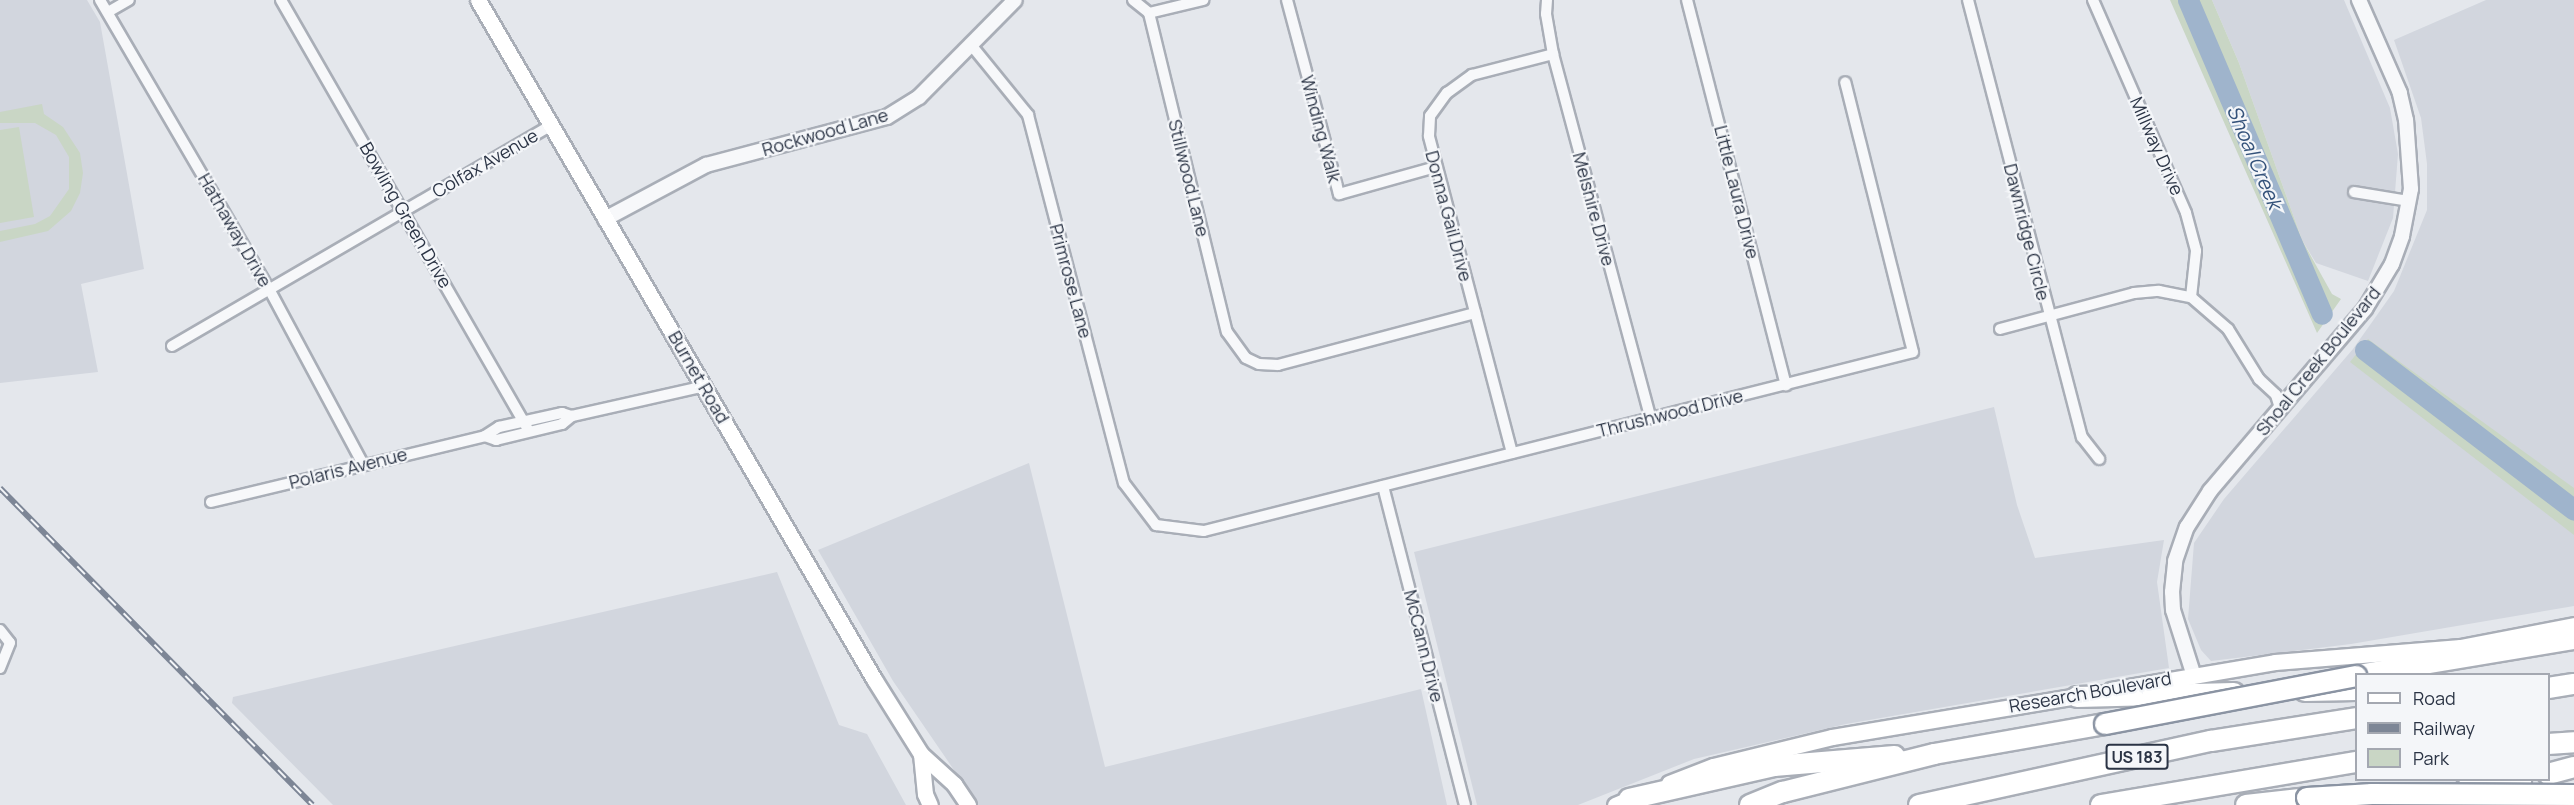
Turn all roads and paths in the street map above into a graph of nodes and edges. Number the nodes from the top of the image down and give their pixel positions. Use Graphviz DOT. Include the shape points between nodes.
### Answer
graph roads {
  1 [pos="100,0"];
  2 [pos="129,0"];
  3 [pos="280,0"];
  4 [pos="478,0"];
  5 [pos="1015,0"];
  6 [pos="1133,0"];
  7 [pos="1203,0"];
  8 [pos="1287,0"];
  9 [pos="1547,0"];
  10 [pos="1688,0"];
  11 [pos="1968,0"];
  12 [pos="2093,0"];
  13 [pos="2359,0"];
  14 [pos="108,12"];
  15 [pos="1149,13"];
  16 [pos="972,46"];
  17 [pos="1553,54"];
  18 [pos="1845,82"];
  19 [pos="550,126"];
  20 [pos="1436,167"];
  21 [pos="2354,192"];
  22 [pos="2409,201"];
  23 [pos="402,210"];
  24 [pos="605,219"];
  25 [pos="268,287"];
  26 [pos="2191,297"];
  27 [pos="1475,314"];
  28 [pos="2049,316"];
  29 [pos="2000,329"];
  30 [pos="172,346"];
  31 [pos="1786,385"];
  32 [pos="705,386"];
  33 [pos="2280,408"];
  34 [pos="1650,416"];
  35 [pos="527,426"];
  36 [pos="1512,453"];
  37 [pos="2099,459"];
  38 [pos="363,464"];
  39 [pos="1383,486"];
  40 [pos="211,502"];
  41 [pos="1156,525"];
  42 [pos="2574,625"];
  43 [pos="0,630"];
  44 [pos="2574,639"];
  45 [pos="0,668"];
  46 [pos="2193,673"];
  47 [pos="2376,673"];
  48 [pos="2355,676"];
  49 [pos="2574,684"];
  50 [pos="2550,687"];
  51 [pos="2355,690"];
  52 [pos="2077,697"];
  53 [pos="2355,718"];
  54 [pos="2574,742"];
  55 [pos="2550,744"];
  56 [pos="921,754"];
  57 [pos="1934,754"];
  58 [pos="2355,762"];
  59 [pos="2574,767"];
  60 [pos="2550,773"];
  61 [pos="2515,781"];
  62 [pos="2574,795"];
  63 [pos="2307,798"];
  64 [pos="1622,802"];
  65 [pos="930,805"];
  66 [pos="969,805"];
  67 [pos="1465,805"];
  68 [pos="1750,805"];
  69 [pos="1919,805"];
  70 [pos="2101,805"];
  71 [pos="2246,805"];
  72 [pos="2274,805"];
  73 [pos="2368,805"];
  1 -- 14 [label="street, Hathaway Drive"];
  2 -- 14 [label="street"];
  3 -- 23 [label="street, Bowling Green Drive"];
  4 -- 19 [label="main road, Burnet Road"];
  5 -- 16 [label="street, Rockwood Lane"];
  6 -- 15 [label="street"];
  7 -- 15 [label="street"];
  8 -- 20 [label="street, Winding Walk" via="1339,194"];
  9 -- 17 [label="street, Melshire Drive"];
  10 -- 31 [label="street, Little Laura Drive"];
  11 -- 28 [label="street, Dawnridge Circle"];
  12 -- 26 [label="street, Millway Drive" via="2186,213 2196,251"];
  13 -- 22 [label="street, Shoal Creek Boulevard" via="2400,93 2410,144"];
  14 -- 25 [label="street, Hathaway Drive"];
  15 -- 27 [label="street, Stillwood Lane" via="1227,332 1245,358 1278,365"];
  16 -- 24 [label="street, Rockwood Lane" via="919,97 887,117 706,165"];
  16 -- 41 [label="street, Primrose Lane" via="1028,116 1124,483"];
  17 -- 20 [label="street, Donna Gail Drive" via="1472,75 1447,93 1430,116 1429,136"];
  17 -- 34 [label="street, Melshire Drive"];
  18 -- 31 [label="street, Thrushwood Drive" via="1913,352"];
  19 -- 23 [label="street, Colfax Avenue"];
  19 -- 24 [label="main road, Burnet Road"];
  20 -- 27 [label="street, Donna Gail Drive"];
  21 -- 22 [label="street"];
  22 -- 33 [label="street, Shoal Creek Boulevard" via="2402,236 2380,286"];
  23 -- 25 [label="street, Colfax Avenue"];
  23 -- 35 [label="street, Bowling Green Drive"];
  24 -- 32 [label="main road, Burnet Road"];
  25 -- 30 [label="street, Colfax Avenue"];
  25 -- 38 [label="street, Hathaway Drive"];
  26 -- 28 [label="street" via="2159,291 2134,293"];
  26 -- 33 [label="street" via="2228,329 2259,379 2276,395"];
  27 -- 36 [label="street, Donna Gail Drive"];
  28 -- 29 [label="street"];
  28 -- 37 [label="street, Dawnridge Circle" via="2082,437"];
  31 -- 34 [label="street, Thrushwood Drive"];
  32 -- 35 [label="street, Polaris Avenue" via="572,416 562,413"];
  32 -- 56 [label="main road, Burnet Road"];
  33 -- 46 [label="street, Shoal Creek Boulevard" via="2210,491 2180,545 2173,576 2173,610"];
  34 -- 36 [label="street, Thrushwood Drive"];
  35 -- 38 [label="street, Polaris Avenue" via="499,427 485,436"];
  36 -- 39 [label="street, Thrushwood Drive"];
  38 -- 40 [label="street, Polaris Avenue"];
  39 -- 41 [label="street, Thrushwood Drive" via="1204,531"];
  39 -- 67 [label="street, McCann Drive"];
  42 -- 46 [label="main road, Research Boulevard" via="2460,647 2301,659"];
  43 -- 45 [label="street" via="10,643"];
  44 -- 47 [label="highway"];
  46 -- 52 [label="main road, Research Boulevard"];
  48 -- 57 [label="highway, bridge"];
  49 -- 50 [label="highway"];
  51 -- 52 [label="highway"];
  52 -- 64 [label="main road, Research Boulevard" via="1832,737 1713,766"];
  53 -- 69 [label="highway, US 183" via="2211,741"];
  54 -- 55 [label="highway"];
  56 -- 65 [label="main road, Burnet Road" via="925,794"];
  56 -- 66 [label="main road, Burnet Road" via="954,784"];
  57 -- 64 [label="highway" via="1774,766"];
  57 -- 68 [label="highway" via="1783,792"];
  58 -- 70 [label="highway, US 183"];
  59 -- 60 [label="highway"];
  61 -- 73 [label="highway"];
  62 -- 63 [label="highway, bridge" via="2372,794"];
  63 -- 71 [label="highway"];
  63 -- 72 [label="highway"];
}
